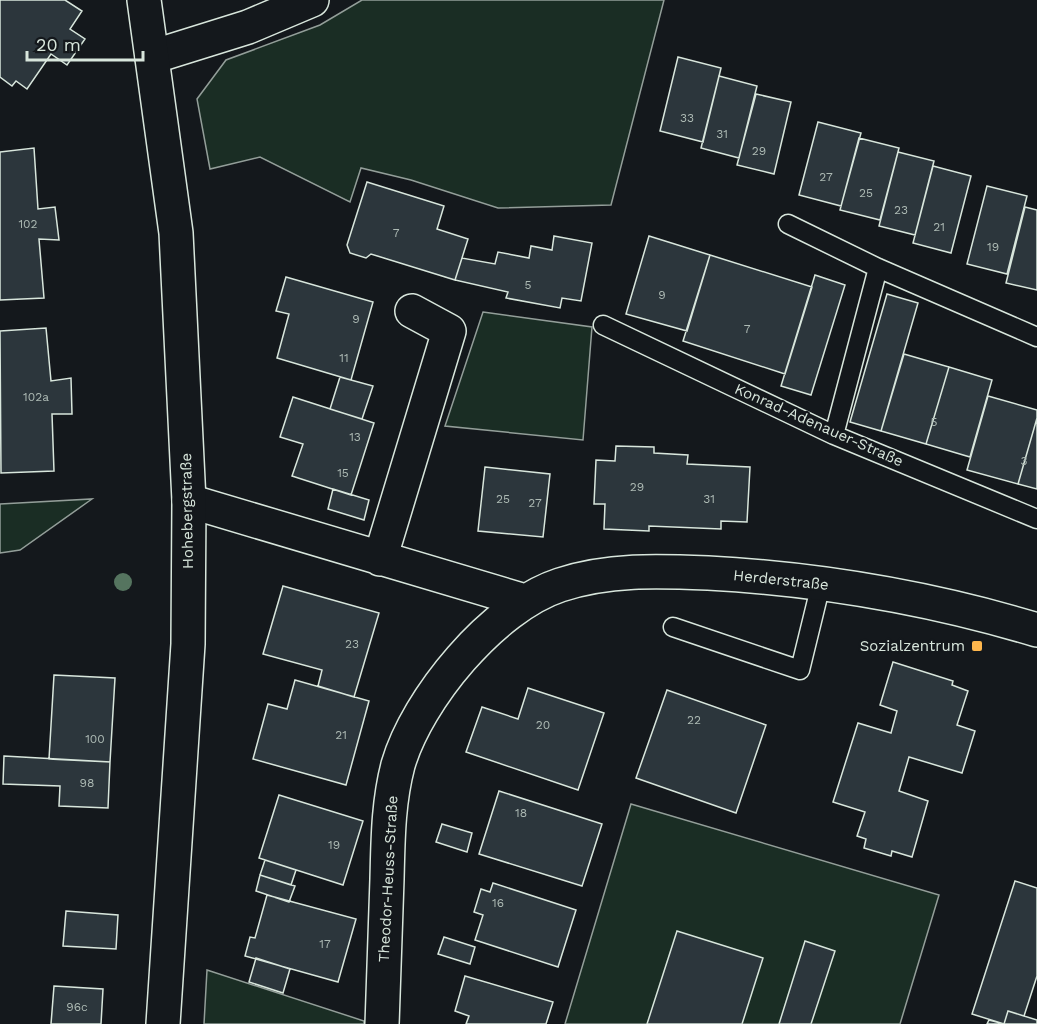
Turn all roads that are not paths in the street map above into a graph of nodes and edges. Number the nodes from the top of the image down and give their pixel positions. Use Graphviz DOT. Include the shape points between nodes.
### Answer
graph roads {
  1 [pos="144,0"];
  2 [pos="312,0"];
  3 [pos="152,57"];
  4 [pos="788,224"];
  5 [pos="878,268"];
  6 [pos="412,311"];
  7 [pos="603,326"];
  8 [pos="1037,338"];
  9 [pos="834,435"];
  10 [pos="189,501"];
  11 [pos="1037,519"];
  12 [pos="380,559"];
  13 [pos="820,584"];
  14 [pos="525,601"];
  15 [pos="673,627"];
  16 [pos="1037,630"];
  17 [pos="163,1024"];
  18 [pos="382,1024"];
  1 -- 3 [label="street, Hohebergstraße"];
  2 -- 3 [label="street" via="248,27"];
  3 -- 10 [label="street, Hohebergstraße" via="176,233"];
  4 -- 5 [label="lane"];
  5 -- 8 [label="lane"];
  5 -- 9 [label="lane"];
  6 -- 12 [label="street" via="449,331"];
  7 -- 9 [label="lane, Konrad-Adenauer-Straße"];
  9 -- 11 [label="lane, Konrad-Adenauer-Straße"];
  10 -- 12 [label="street"];
  10 -- 17 [label="street, Hohebergstraße" via="188,644"];
  12 -- 14 [label="street"];
  13 -- 14 [label="street, Herderstraße" via="736,575 632,572 557,585"];
  13 -- 15 [label="lane" via="800,669"];
  13 -- 16 [label="street, Herderstraße" via="949,607"];
  14 -- 18 [label="street, Theodor-Heuss-Straße" via="508,611 459,661 411,732 399,763 390,801"];
}
